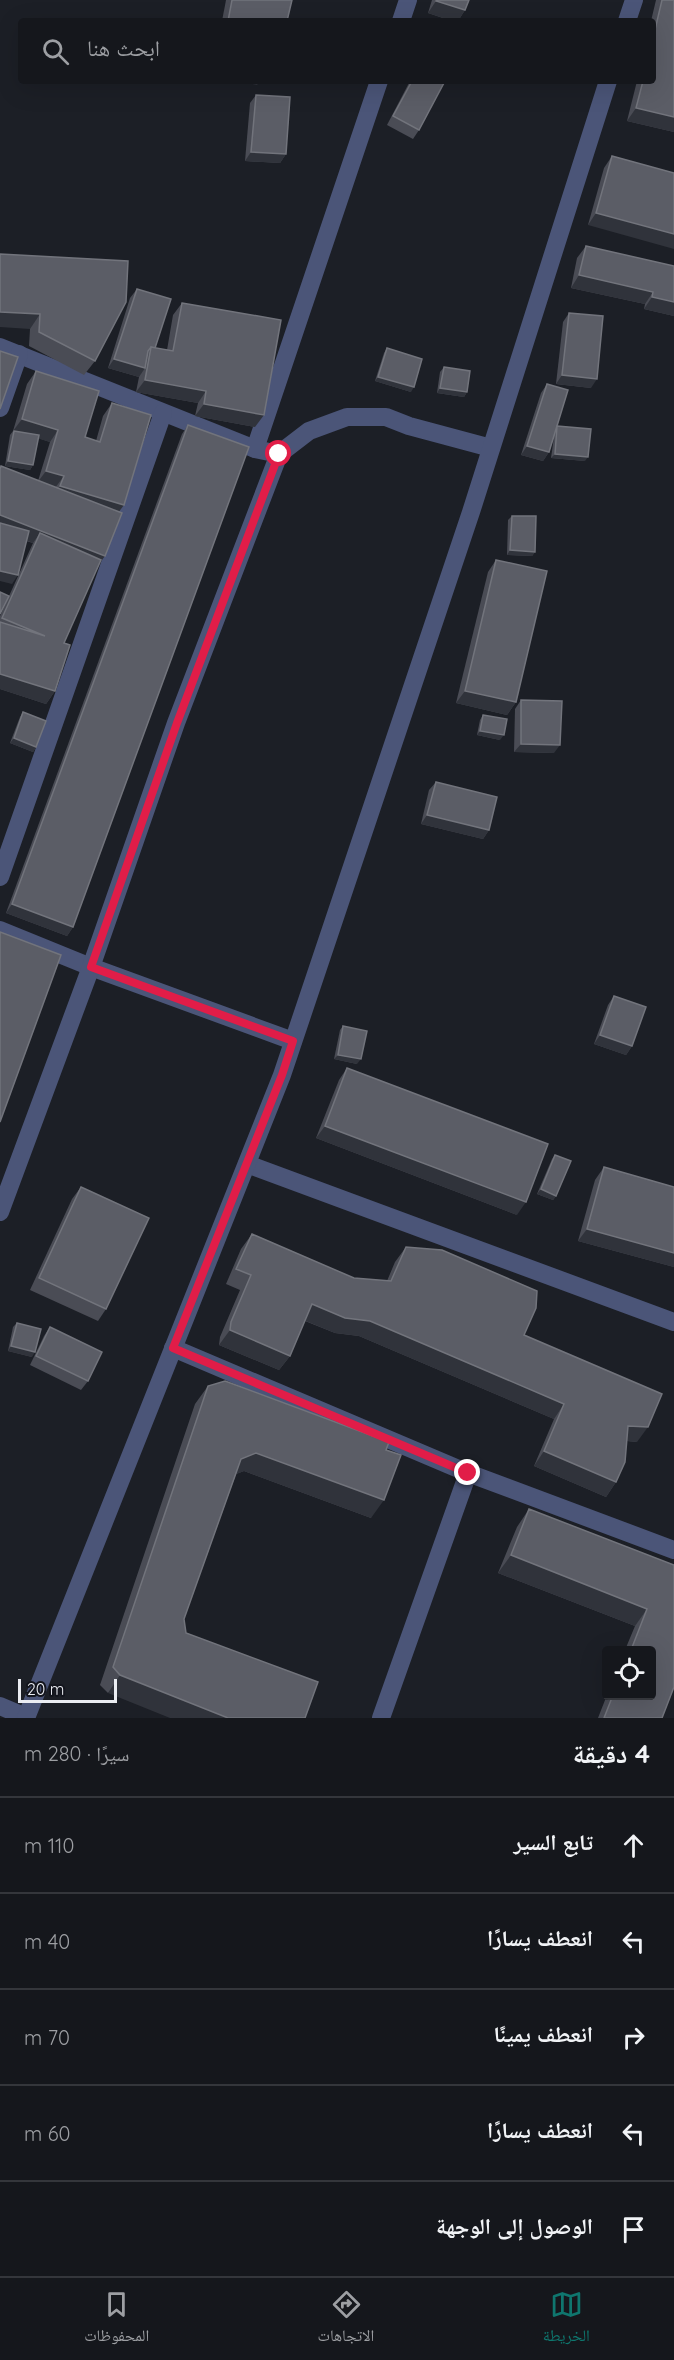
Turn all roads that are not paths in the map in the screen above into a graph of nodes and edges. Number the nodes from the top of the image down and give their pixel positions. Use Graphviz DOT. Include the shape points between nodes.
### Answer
graph roads {
  1 [pos="408,0"];
  2 [pos="634,0"];
  3 [pos="402,18"];
  4 [pos="628,18"];
  5 [pos="378,84"];
  6 [pos="607,84"];
  7 [pos="0,347"];
  8 [pos="19,354"];
  9 [pos="0,408"];
  10 [pos="163,413"];
  11 [pos="491,448"];
  12 [pos="255,449"];
  13 [pos="279,454"];
  14 [pos="0,877"];
  15 [pos="0,930"];
  16 [pos="91,967"];
  17 [pos="293,1041"];
  18 [pos="247,1164"];
  19 [pos="0,1212"];
  20 [pos="674,1322"];
  21 [pos="173,1348"];
  22 [pos="468,1473"];
  23 [pos="674,1550"];
  24 [pos="0,1706"];
  25 [pos="26,1717"];
  26 [pos="381,1718"];
  1 -- 3 [label="street"];
  2 -- 4 [label="street"];
  5 -- 12 [label="street"];
  6 -- 11 [label="street"];
  7 -- 8 [label="street"];
  8 -- 9 [label="street"];
  8 -- 10 [label="street"];
  10 -- 12 [label="street"];
  10 -- 14 [label="street"];
  11 -- 13 [label="street" via="386,417 346,417 309,431"];
  11 -- 17 [label="street"];
  12 -- 13 [label="street"];
  13 -- 16 [label="street" via="177,723"];
  15 -- 16 [label="street"];
  16 -- 17 [label="street"];
  16 -- 19 [label="street"];
  17 -- 18 [label="street"];
  18 -- 20 [label="street"];
  18 -- 21 [label="street"];
  21 -- 22 [label="street"];
  21 -- 25 [label="street"];
  22 -- 23 [label="street"];
  22 -- 26 [label="street"];
  24 -- 25 [label="street"];
}
